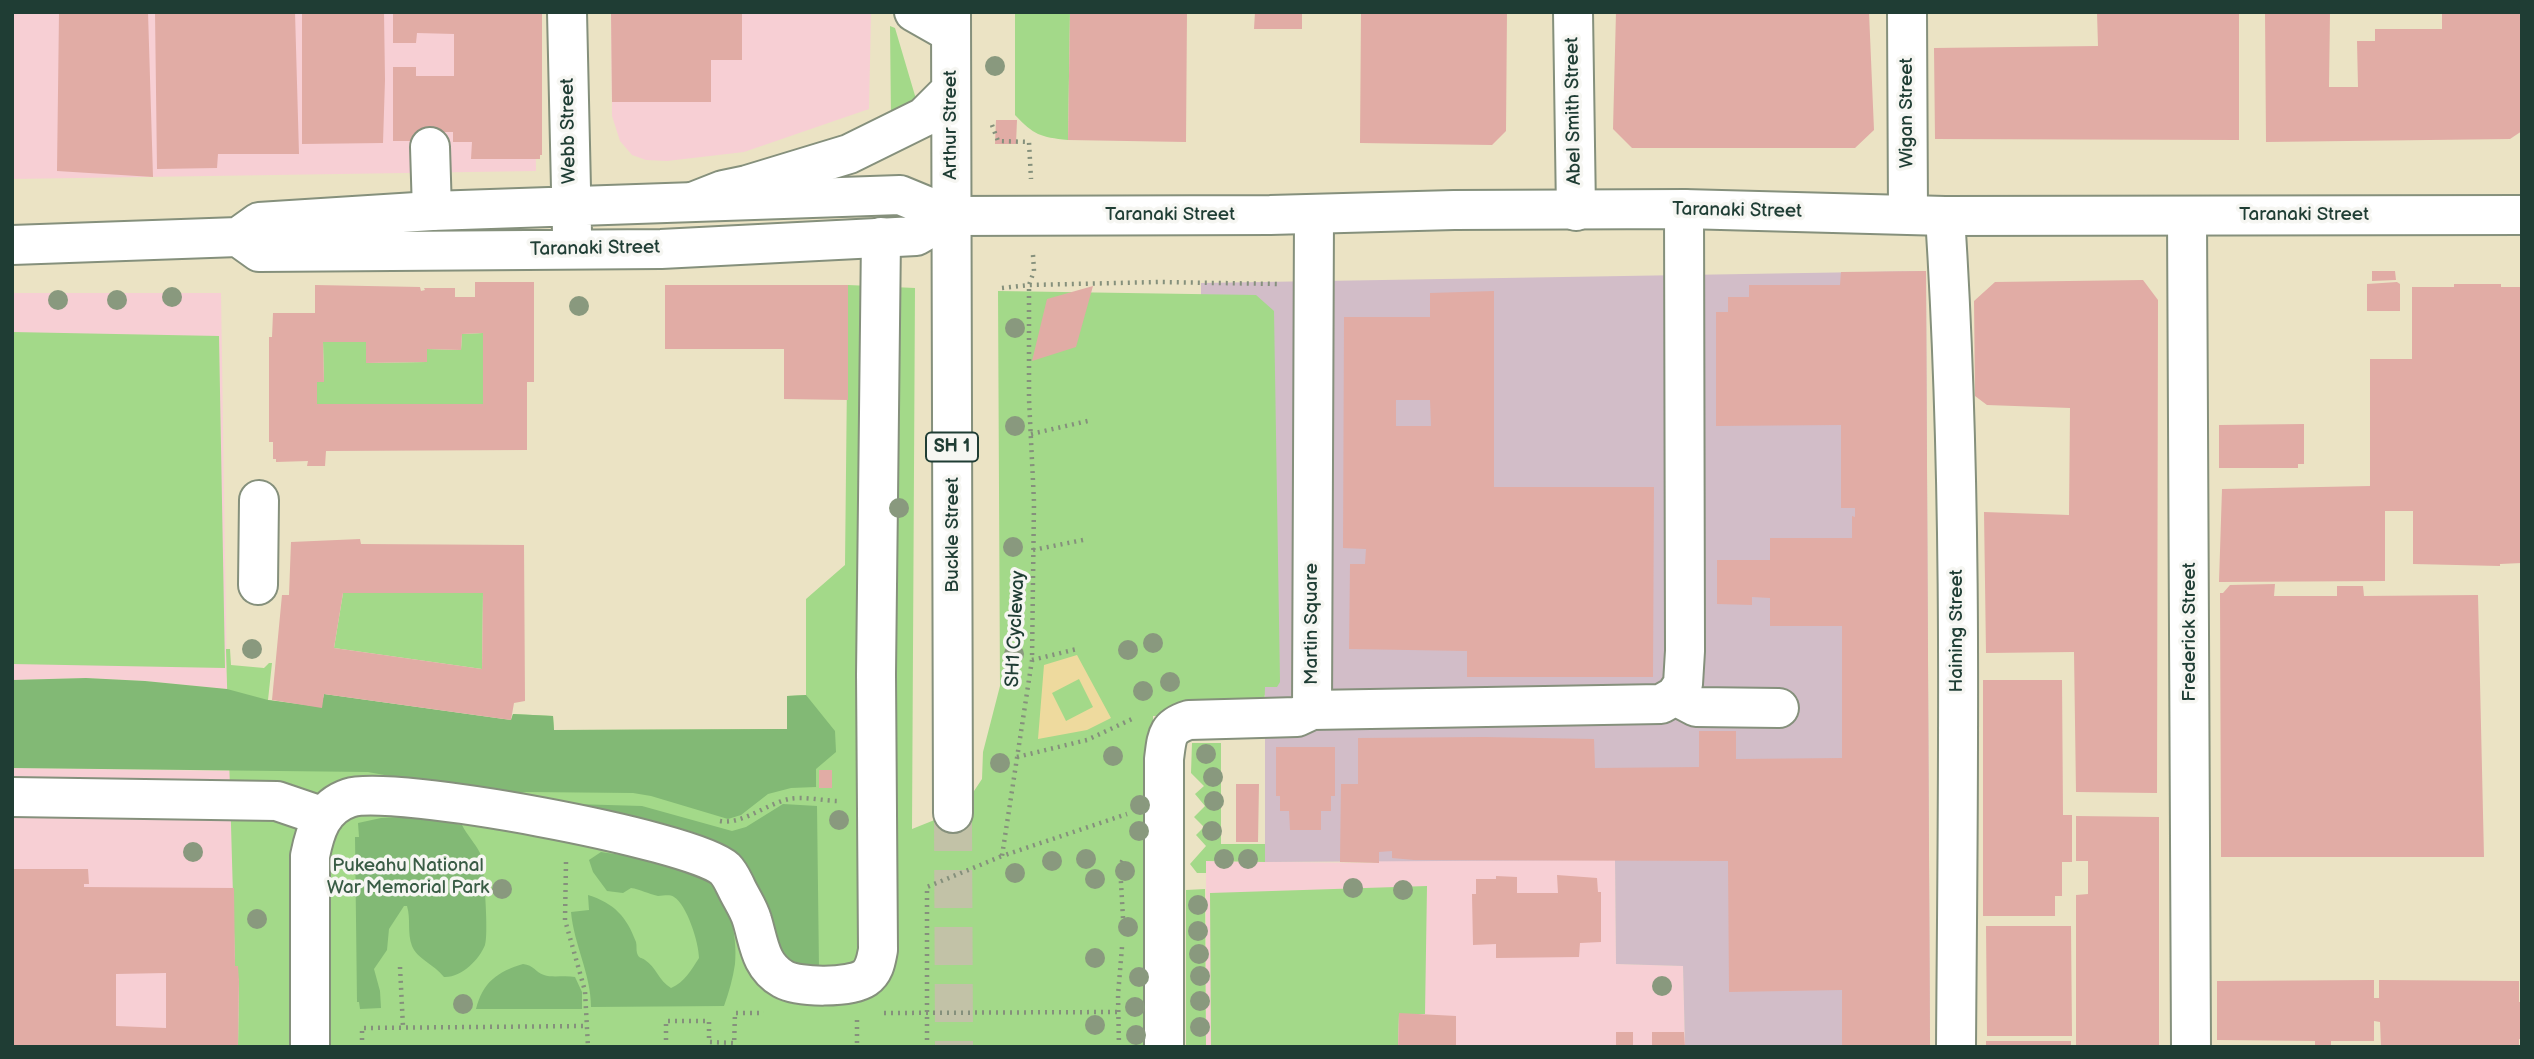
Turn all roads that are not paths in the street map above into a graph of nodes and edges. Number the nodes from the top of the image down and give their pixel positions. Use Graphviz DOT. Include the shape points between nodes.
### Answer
graph roads {
  1 [pos="567,12"];
  2 [pos="914,12"];
  3 [pos="1573,12"];
  4 [pos="1907,12"];
  5 [pos="951,23"];
  6 [pos="951,90"];
  7 [pos="430,147"];
  8 [pos="695,201"];
  9 [pos="571,208"];
  10 [pos="1685,209"];
  11 [pos="432,211"];
  12 [pos="1576,211"];
  13 [pos="1908,214"];
  14 [pos="1314,215"];
  15 [pos="2522,215"];
  16 [pos="951,216"];
  17 [pos="1945,216"];
  18 [pos="2187,216"];
  19 [pos="238,237"];
  20 [pos="880,237"];
  21 [pos="12,245"];
  22 [pos="572,250"];
  23 [pos="259,500"];
  24 [pos="258,585"];
  25 [pos="1675,696"];
  26 [pos="1779,708"];
  27 [pos="1312,710"];
  28 [pos="12,797"];
  29 [pos="953,813"];
  30 [pos="324,817"];
  31 [pos="310,1047"];
  32 [pos="1164,1047"];
  33 [pos="1956,1047"];
  34 [pos="2191,1047"];
  1 -- 9 [label="main road, Webb Street"];
  2 -- 5 [label="main road, Arthur Street"];
  3 -- 12 [label="main road, Abel Smith Street"];
  4 -- 13 [label="main road, Wigan Street"];
  5 -- 6 [label="main road, Arthur Street / SH 1"];
  6 -- 8 [label="main road" via="924,117 849,154"];
  6 -- 16 [label="main road, Arthur Street / SH 1"];
  7 -- 11 [label="main road"];
  8 -- 9 [label="main road, Taranaki Street"];
  8 -- 16 [label="main road, Taranaki Street" via="900,195"];
  9 -- 11 [label="main road, Taranaki Street"];
  9 -- 22 [label="main road, Webb Street"];
  10 -- 12 [label="main road, Taranaki Street"];
  10 -- 13 [label="main road, Taranaki Street"];
  10 -- 25 [label="main road" via="1687,596 1683,684"];
  11 -- 19 [label="main road, Taranaki Street" via="259,222"];
  12 -- 14 [label="main road, Taranaki Street"];
  13 -- 17 [label="main road, Taranaki Street"];
  14 -- 16 [label="main road, Taranaki Street"];
  14 -- 27 [label="main road, Martin Square"];
  15 -- 18 [label="main road, Taranaki Street"];
  16 -- 20 [label="main road, Taranaki Street" via="916,236"];
  16 -- 29 [label="main road, Buckle Street / SH 1"];
  17 -- 18 [label="main road, Taranaki Street"];
  17 -- 33 [label="main road, Haining Street" via="1954,355"];
  18 -- 34 [label="main road, Frederick Street"];
  19 -- 21 [label="main road, Taranaki Street"];
  19 -- 22 [label="main road, Taranaki Street" via="259,252"];
  20 -- 22 [label="main road, Taranaki Street"];
  20 -- 30 [label="main road" via="878,950 868,976 851,984 809,985 785,980 769,968 752,919 725,869 660,842 472,806 376,796 351,797 328,809"];
  23 -- 24 [label="main road"];
  25 -- 26 [label="main road" via="1696,707"];
  25 -- 27 [label="main road, Martin Square" via="1661,704"];
  27 -- 32 [label="main road" via="1297,717 1189,720 1177,724 1167,736"];
  28 -- 30 [label="main road" via="278,801"];
  30 -- 31 [label="main road" via="314,834 310,856"];
}
